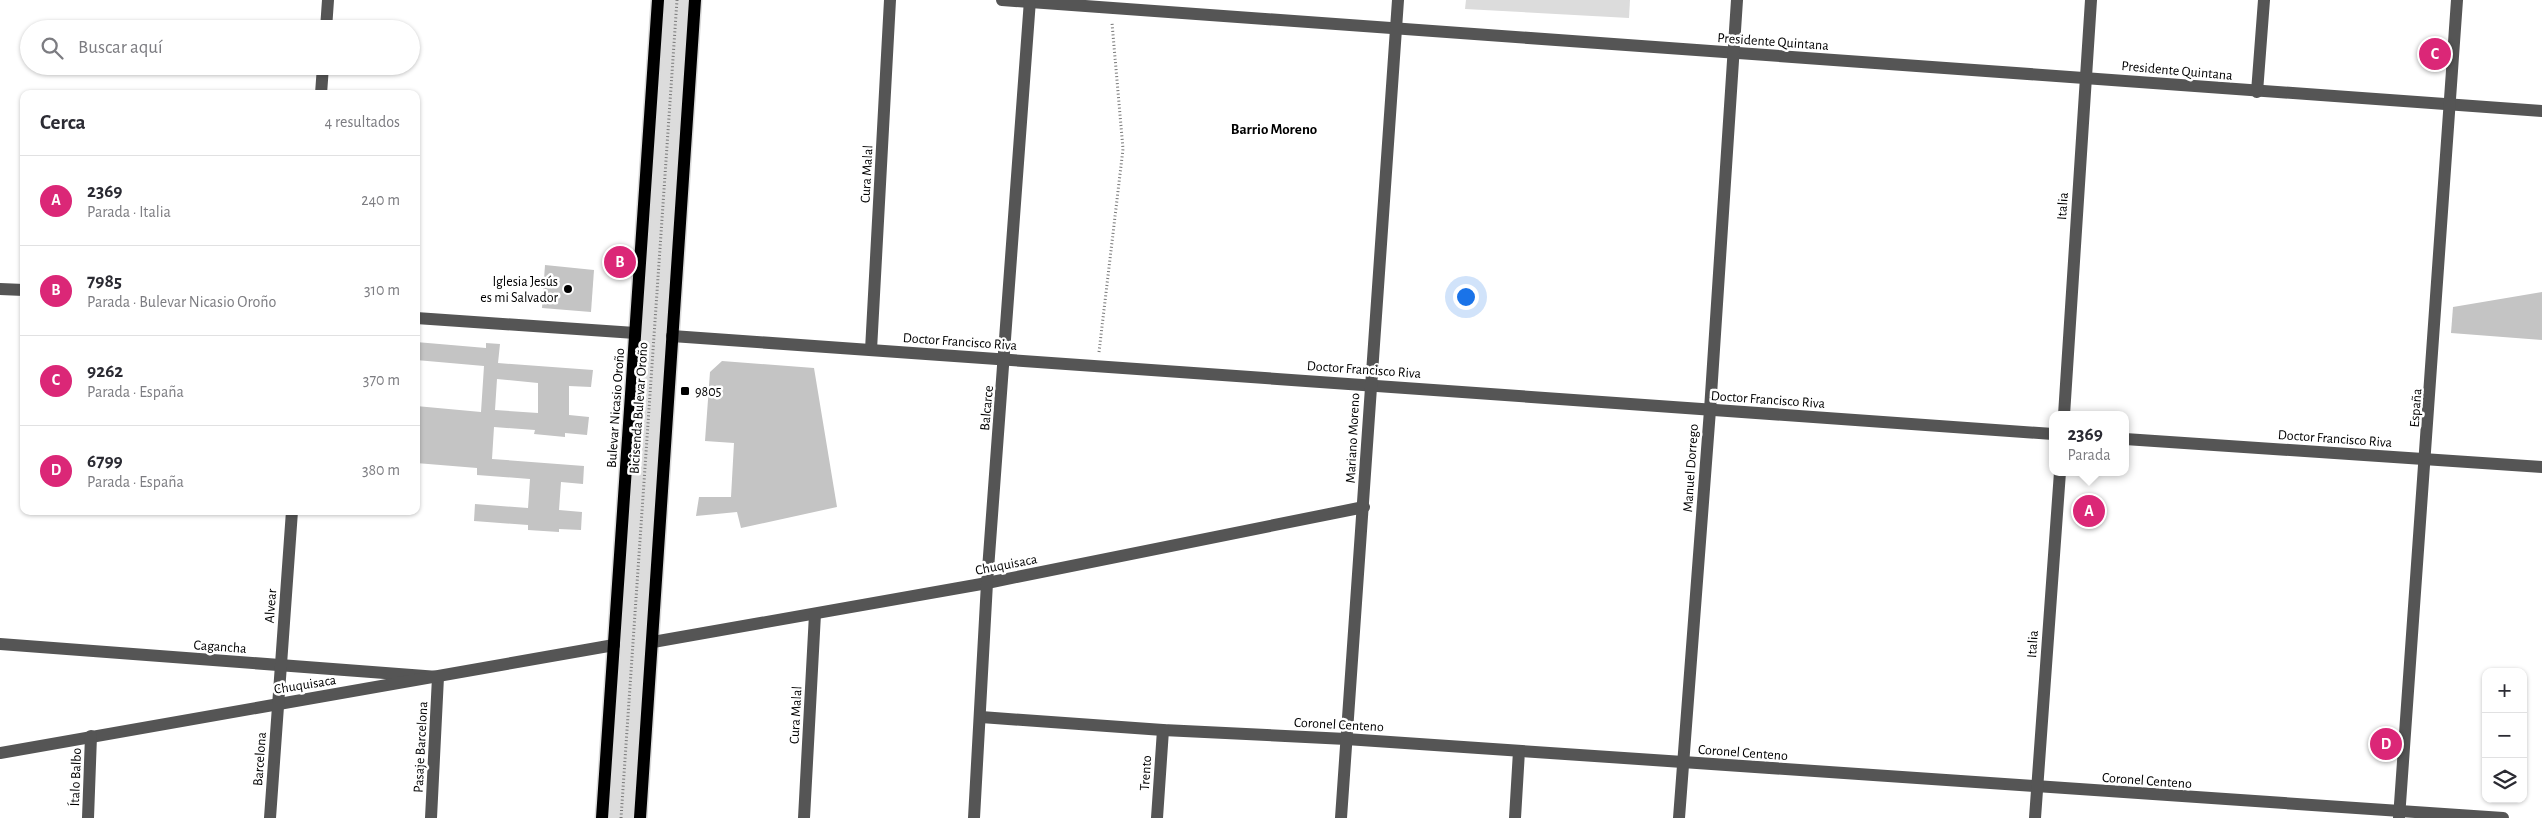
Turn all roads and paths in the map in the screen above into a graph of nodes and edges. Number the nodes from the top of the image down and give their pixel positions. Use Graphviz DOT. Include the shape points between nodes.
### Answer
graph roads {
  1 [pos="328,0"];
  2 [pos="658,0"];
  3 [pos="677,0"];
  4 [pos="695,0"];
  5 [pos="890,0"];
  6 [pos="1002,0"];
  7 [pos="1398,0"];
  8 [pos="1736,0"];
  9 [pos="2091,0"];
  10 [pos="2264,0"];
  11 [pos="2457,0"];
  12 [pos="1030,1"];
  13 [pos="1111,8"];
  14 [pos="327,20"];
  15 [pos="1396,29"];
  16 [pos="1733,54"];
  17 [pos="322,75"];
  18 [pos="2086,78"];
  19 [pos="321,90"];
  20 [pos="2257,92"];
  21 [pos="2450,105"];
  22 [pos="2542,111"];
  23 [pos="0,289"];
  24 [pos="20,290"];
  25 [pos="420,318"];
  26 [pos="635,333"];
  27 [pos="672,336"];
  28 [pos="871,350"];
  29 [pos="1005,359"];
  30 [pos="1097,365"];
  31 [pos="1370,384"];
  32 [pos="1710,410"];
  33 [pos="2064,411"];
  34 [pos="2049,434"];
  35 [pos="2129,439"];
  36 [pos="2426,459"];
  37 [pos="2542,467"];
  38 [pos="2060,476"];
  39 [pos="1364,506"];
  40 [pos="292,515"];
  41 [pos="987,583"];
  42 [pos="815,614"];
  43 [pos="653,642"];
  44 [pos="0,644"];
  45 [pos="614,645"];
  46 [pos="281,665"];
  47 [pos="438,677"];
  48 [pos="278,703"];
  49 [pos="981,717"];
  50 [pos="1163,730"];
  51 [pos="91,736"];
  52 [pos="1346,739"];
  53 [pos="1519,751"];
  54 [pos="0,753"];
  55 [pos="1683,763"];
  56 [pos="2037,788"];
  57 [pos="2399,815"];
  58 [pos="88,818"];
  59 [pos="270,818"];
  60 [pos="431,818"];
  61 [pos="602,818"];
  62 [pos="621,818"];
  63 [pos="640,818"];
  64 [pos="804,818"];
  65 [pos="974,818"];
  66 [pos="1157,818"];
  67 [pos="1340,818"];
  68 [pos="1515,818"];
  69 [pos="1679,818"];
  70 [pos="2035,818"];
  71 [pos="2503,818"];
  1 -- 14 [label="street"];
  2 -- 26 [label="main road, Bulevar Nicasio Oroño"];
  3 -- 62 [label="path, Bicisenda Bulevar Oroño"];
  4 -- 27 [label="main road"];
  5 -- 28 [label="street, Cura Malal"];
  6 -- 12 [label="street, Presidente Quintana"];
  7 -- 15 [label="street, Mariano Moreno"];
  8 -- 16 [label="street, Manuel Dorrego"];
  9 -- 18 [label="street, Italia"];
  10 -- 20 [label="street"];
  11 -- 21 [label="street, España"];
  12 -- 13 [label="street, Presidente Quintana"];
  12 -- 29 [label="street, Balcarce"];
  13 -- 15 [label="street, Presidente Quintana"];
  13 -- 30 [label="path" via="1122,150"];
  15 -- 16 [label="street, Presidente Quintana"];
  15 -- 31 [label="street, Mariano Moreno"];
  16 -- 18 [label="street, Presidente Quintana"];
  16 -- 32 [label="street, Manuel Dorrego"];
  17 -- 19 [label="street"];
  18 -- 20 [label="street, Presidente Quintana"];
  18 -- 33 [label="street, Italia"];
  20 -- 21 [label="street, Presidente Quintana"];
  21 -- 22 [label="street, Presidente Quintana"];
  21 -- 36 [label="street, España"];
  23 -- 24 [label="street"];
  25 -- 26 [label="street"];
  26 -- 45 [label="main road, Bulevar Nicasio Oroño"];
  27 -- 28 [label="street, Doctor Francisco Riva"];
  27 -- 43 [label="main road"];
  28 -- 29 [label="street, Doctor Francisco Riva"];
  29 -- 30 [label="street, Doctor Francisco Riva"];
  29 -- 41 [label="street, Balcarce"];
  30 -- 31 [label="street, Doctor Francisco Riva"];
  31 -- 32 [label="street, Doctor Francisco Riva"];
  31 -- 39 [label="street, Mariano Moreno"];
  32 -- 34 [label="street, Doctor Francisco Riva"];
  32 -- 55 [label="street, Manuel Dorrego"];
  35 -- 36 [label="street, Doctor Francisco Riva"];
  36 -- 37 [label="street, Doctor Francisco Riva"];
  36 -- 57 [label="street, España"];
  38 -- 56 [label="street, Italia"];
  39 -- 41 [label="street, Chuquisaca"];
  39 -- 52 [label="street, Mariano Moreno"];
  40 -- 46 [label="street, Alvear"];
  41 -- 42 [label="street, Chuquisaca"];
  41 -- 49 [label="street, Balcarce"];
  42 -- 43 [label="street, Chuquisaca"];
  42 -- 64 [label="street, Cura Malal"];
  43 -- 63 [label="main road"];
  44 -- 46 [label="street, Cagancha"];
  45 -- 47 [label="street, Chuquisaca"];
  45 -- 61 [label="main road, Bulevar Nicasio Oroño"];
  46 -- 47 [label="street, Cagancha"];
  46 -- 48 [label="street, Alvear"];
  47 -- 48 [label="street, Chuquisaca"];
  47 -- 60 [label="street, Pasaje Barcelona"];
  48 -- 51 [label="street, Chuquisaca"];
  48 -- 59 [label="street, Barcelona"];
  49 -- 50 [label="street, Coronel Centeno"];
  49 -- 65 [label="street, Balcarce"];
  50 -- 52 [label="street, Coronel Centeno"];
  50 -- 66 [label="street, Trento"];
  51 -- 54 [label="street, Chuquisaca"];
  51 -- 58 [label="street, Ítalo Balbo"];
  52 -- 53 [label="street, Coronel Centeno"];
  52 -- 67 [label="street, Mariano Moreno"];
  53 -- 55 [label="street, Coronel Centeno"];
  53 -- 68 [label="street"];
  55 -- 56 [label="street, Coronel Centeno"];
  55 -- 69 [label="street, Manuel Dorrego"];
  56 -- 57 [label="street, Coronel Centeno"];
  56 -- 70 [label="street, Italia"];
  57 -- 71 [label="street, Coronel Centeno"];
}
